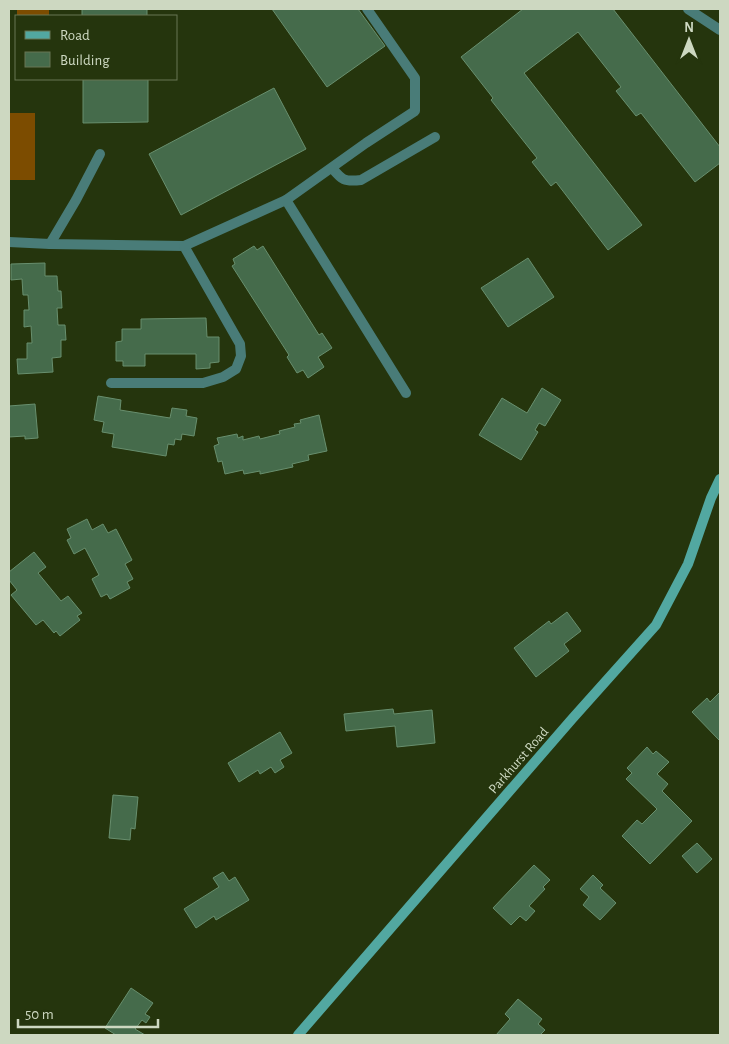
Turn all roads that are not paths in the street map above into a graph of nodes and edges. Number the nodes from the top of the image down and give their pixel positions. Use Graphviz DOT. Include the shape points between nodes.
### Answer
graph roads {
  1 [pos="367,9"];
  2 [pos="688,9"];
  3 [pos="720,30"];
  4 [pos="435,136"];
  5 [pos="100,154"];
  6 [pos="332,168"];
  7 [pos="286,200"];
  8 [pos="9,242"];
  9 [pos="50,244"];
  10 [pos="184,246"];
  11 [pos="111,383"];
  12 [pos="406,393"];
  13 [pos="720,478"];
  14 [pos="716,497"];
  15 [pos="298,1035"];
  1 -- 6 [label="street" via="415,78 414,111"];
  2 -- 3 [label="street"];
  4 -- 6 [label="street" via="361,180 348,182"];
  5 -- 9 [label="street"];
  6 -- 7 [label="street"];
  7 -- 10 [label="street"];
  7 -- 12 [label="street"];
  8 -- 9 [label="street"];
  9 -- 10 [label="street"];
  10 -- 11 [label="street" via="240,344 241,356 236,369 203,383"];
  13 -- 14 [label="street, Parkhurst Road"];
  14 -- 15 [label="street, Parkhurst Road" via="688,564 656,626"];
}
